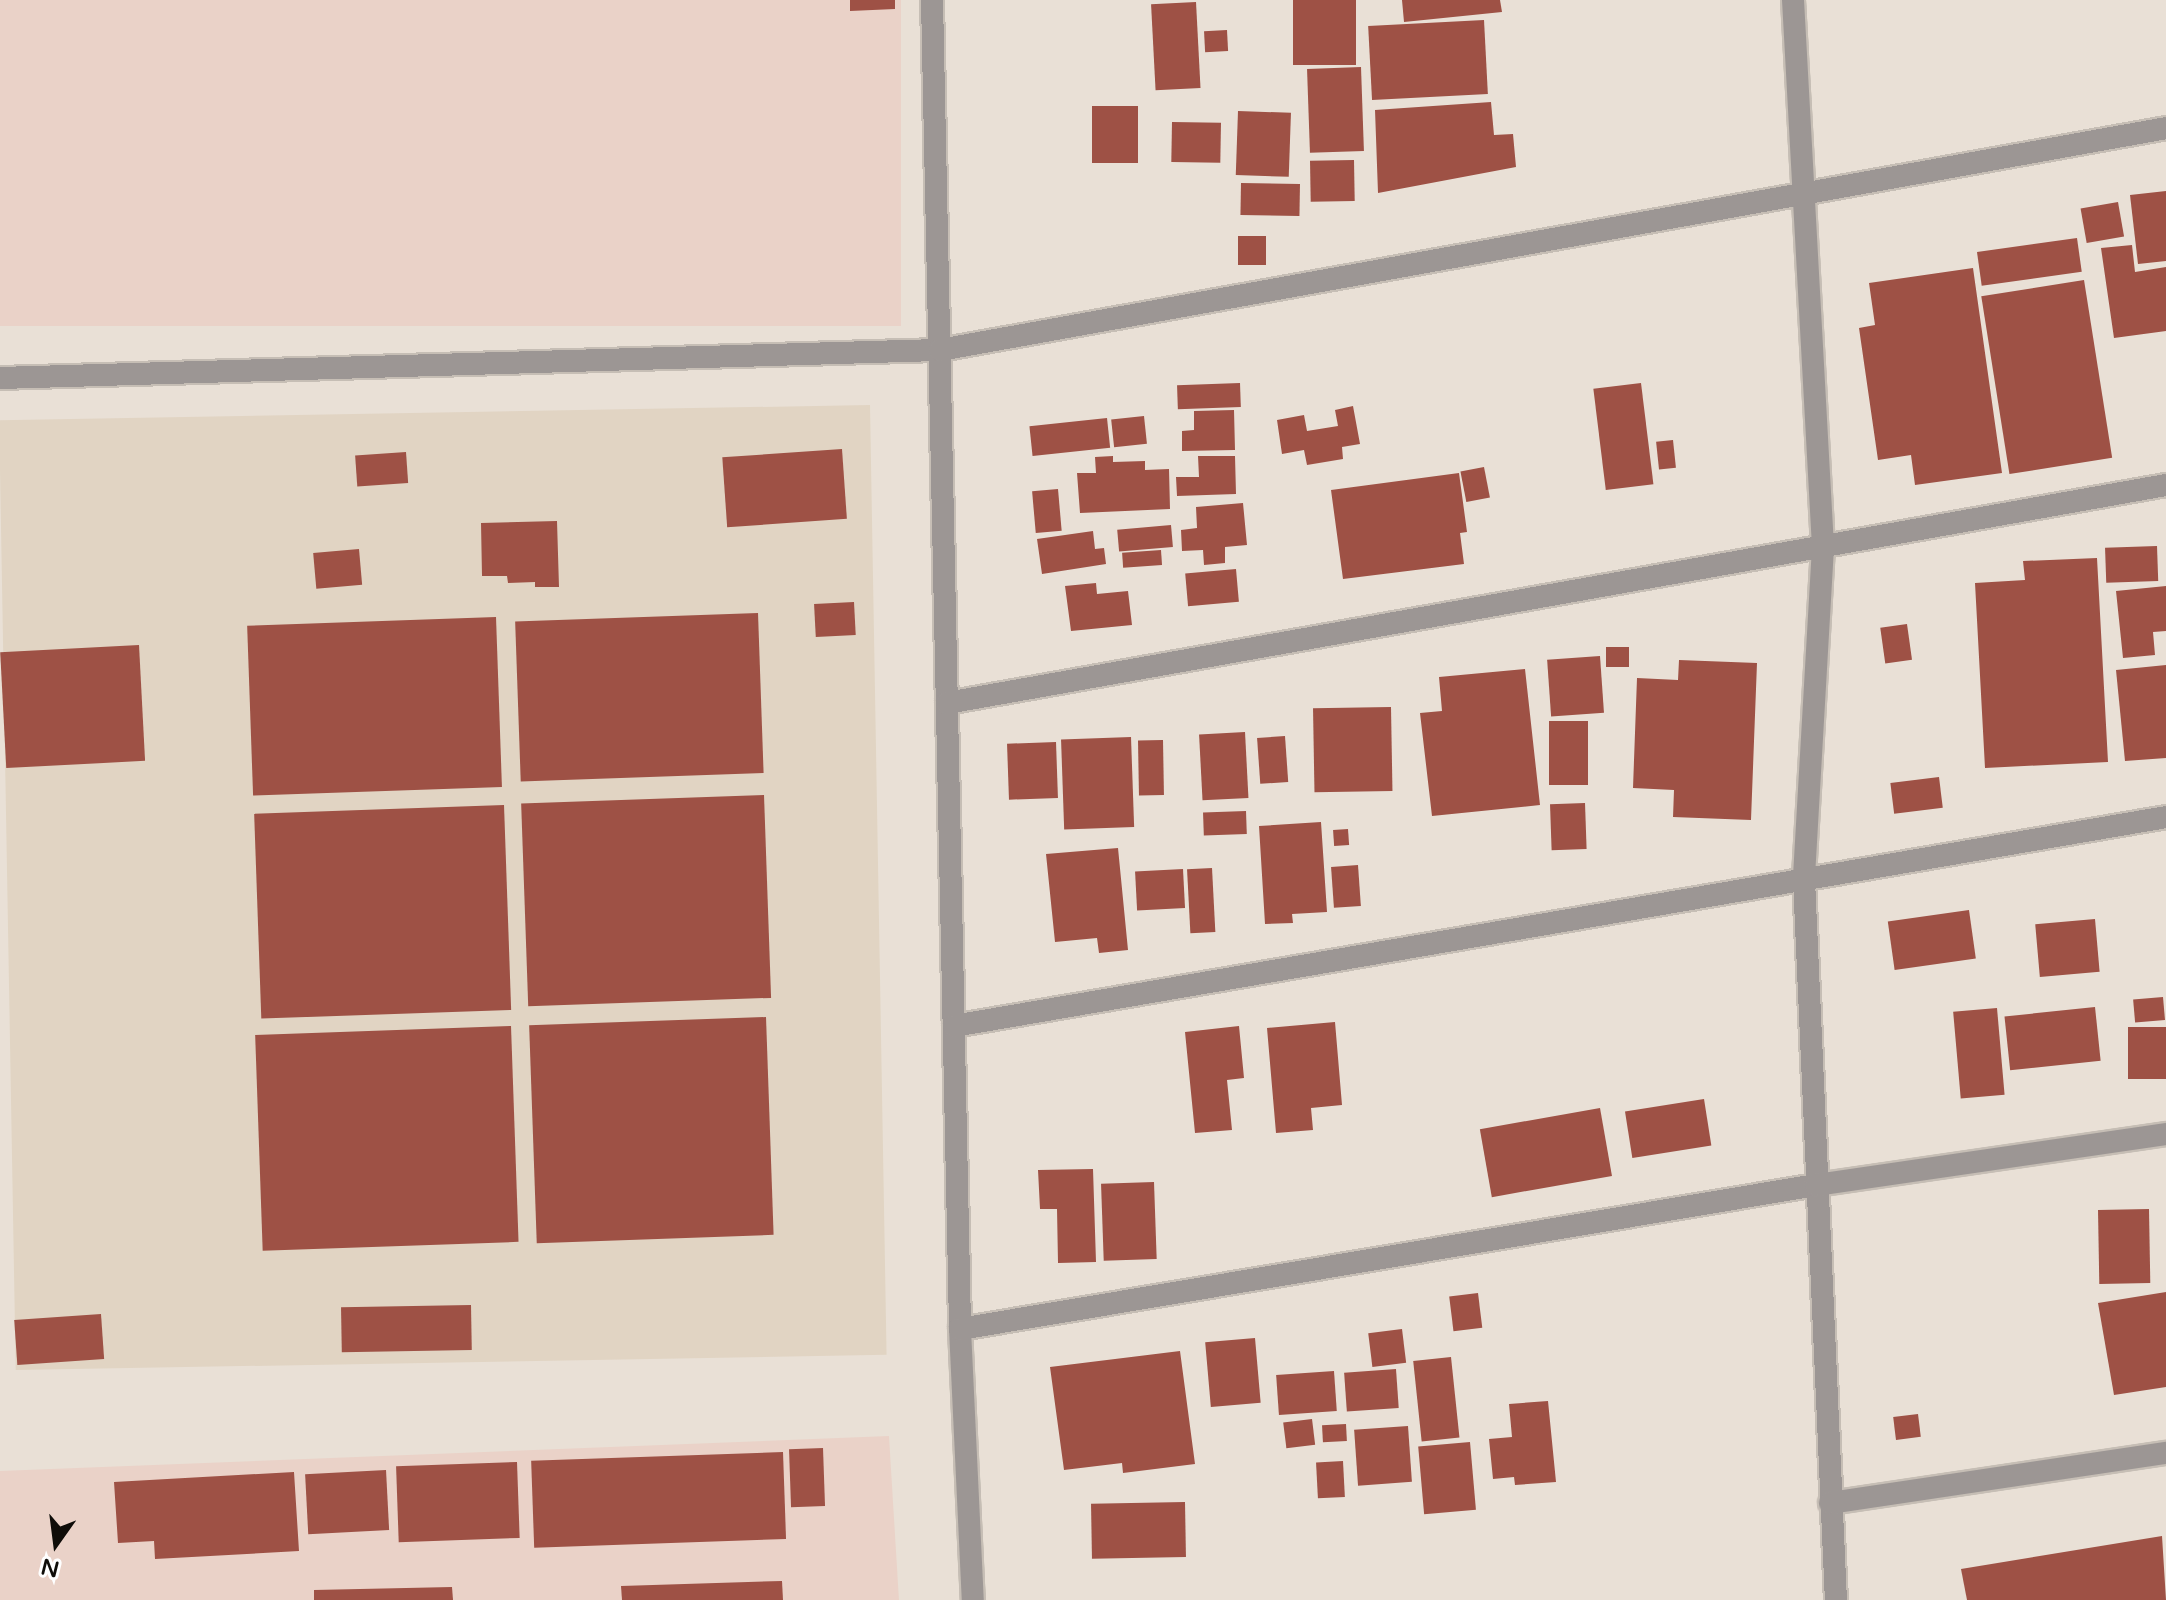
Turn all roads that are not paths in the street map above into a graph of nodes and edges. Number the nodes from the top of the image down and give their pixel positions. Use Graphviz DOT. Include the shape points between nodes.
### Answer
graph roads {
  1 [pos="932,0"];
  2 [pos="1793,0"];
  3 [pos="2166,128"];
  4 [pos="1801,196"];
  5 [pos="940,350"];
  6 [pos="0,378"];
  7 [pos="2166,485"];
  8 [pos="1823,547"];
  9 [pos="947,703"];
  10 [pos="2166,817"];
  11 [pos="1804,880"];
  12 [pos="954,1026"];
  13 [pos="2166,1134"];
  14 [pos="1816,1185"];
  15 [pos="960,1329"];
  16 [pos="2166,1453"];
  17 [pos="1830,1503"];
  18 [pos="973,1600"];
  19 [pos="1836,1600"];
  1 -- 5 [label="street"];
  2 -- 4 [label="street"];
  3 -- 4 [label="street"];
  4 -- 5 [label="street"];
  4 -- 8 [label="street"];
  5 -- 6 [label="street"];
  5 -- 9 [label="street"];
  7 -- 8 [label="street"];
  8 -- 9 [label="street"];
  8 -- 11 [label="street"];
  9 -- 12 [label="street"];
  10 -- 11 [label="street"];
  11 -- 12 [label="street"];
  11 -- 14 [label="street"];
  12 -- 15 [label="street"];
  13 -- 14 [label="street"];
  14 -- 15 [label="street"];
  14 -- 17 [label="street"];
  15 -- 18 [label="street"];
  16 -- 17 [label="street"];
  17 -- 19 [label="street"];
}
